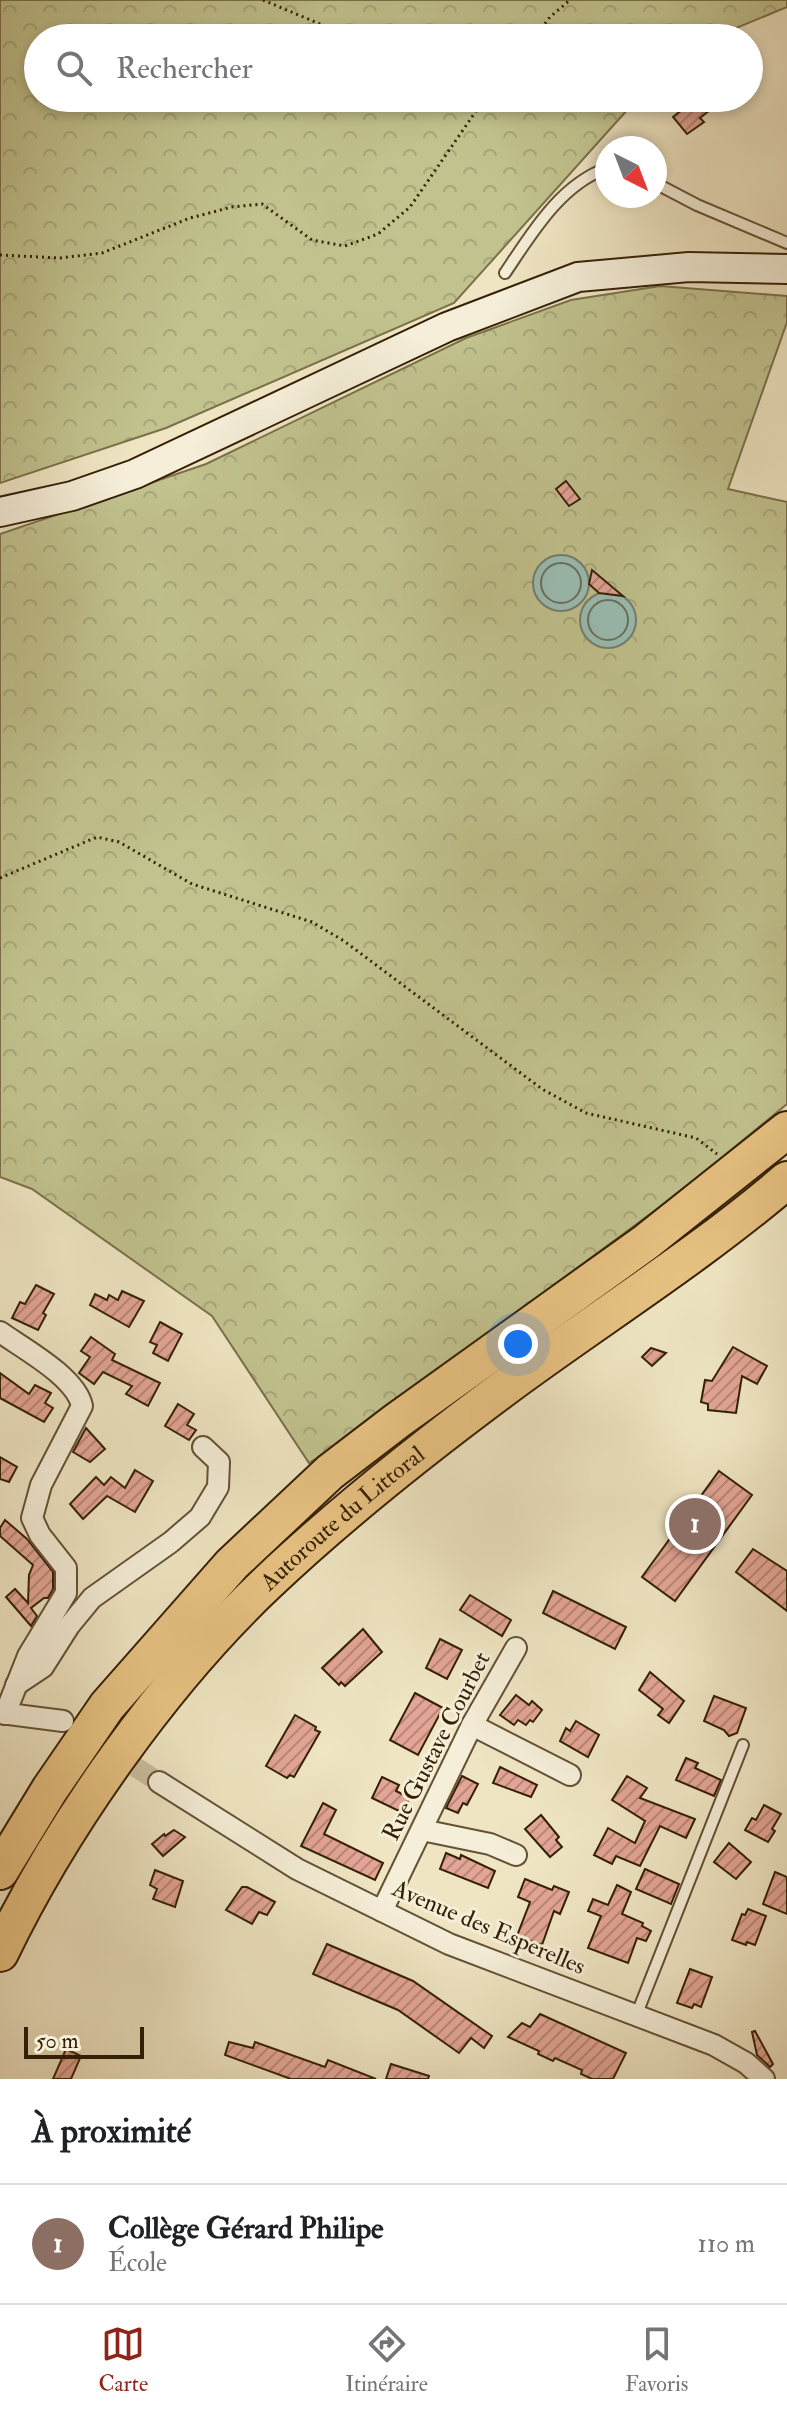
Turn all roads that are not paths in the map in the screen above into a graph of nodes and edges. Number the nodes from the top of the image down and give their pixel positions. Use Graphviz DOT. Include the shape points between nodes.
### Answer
graph roads {
  1 [pos="595,174"];
  2 [pos="667,189"];
  3 [pos="787,243"];
  4 [pos="787,269"];
  5 [pos="505,273"];
  6 [pos="0,512"];
  7 [pos="787,1130"];
  8 [pos="787,1180"];
  9 [pos="0,1332"];
  10 [pos="203,1447"];
  11 [pos="516,1648"];
  12 [pos="16,1685"];
  13 [pos="3,1714"];
  14 [pos="63,1721"];
  15 [pos="472,1725"];
  16 [pos="743,1745"];
  17 [pos="570,1775"];
  18 [pos="159,1782"];
  19 [pos="422,1830"];
  20 [pos="516,1855"];
  21 [pos="0,1871"];
  22 [pos="382,1911"];
  23 [pos="0,1953"];
  24 [pos="636,2016"];
  25 [pos="764,2079"];
  1 -- 5 [label="lane" via="574,184"];
  2 -- 3 [label="lane"];
  4 -- 6 [label="main road" via="689,267 578,277 447,327 135,474 72,496"];
  7 -- 21 [label="highway, Autoroute du Littoral" via="646,1242 330,1472 232,1564 107,1706"];
  8 -- 23 [label="highway, Autoroute du Littoral" via="400,1467 265,1584 138,1731 66,1835"];
  9 -- 12 [label="street" via="71,1384 82,1406 41,1485 32,1518 66,1568 66,1593"];
  10 -- 12 [label="street" via="219,1462 218,1487 200,1517 92,1598 43,1667"];
  11 -- 15 [label="street, Rue Gustave Courbet"];
  12 -- 13 [label="street"];
  13 -- 14 [label="street"];
  15 -- 17 [label="street"];
  15 -- 19 [label="street, Rue Gustave Courbet"];
  16 -- 24 [label="lane"];
  18 -- 22 [label="street, Avenue des Esperelles" via="297,1869"];
  19 -- 20 [label="street"];
  19 -- 22 [label="street, Rue Gustave Courbet"];
  22 -- 24 [label="street, Avenue des Esperelles" via="449,1944"];
  24 -- 25 [label="street, Avenue des Esperelles" via="714,2045"];
}
